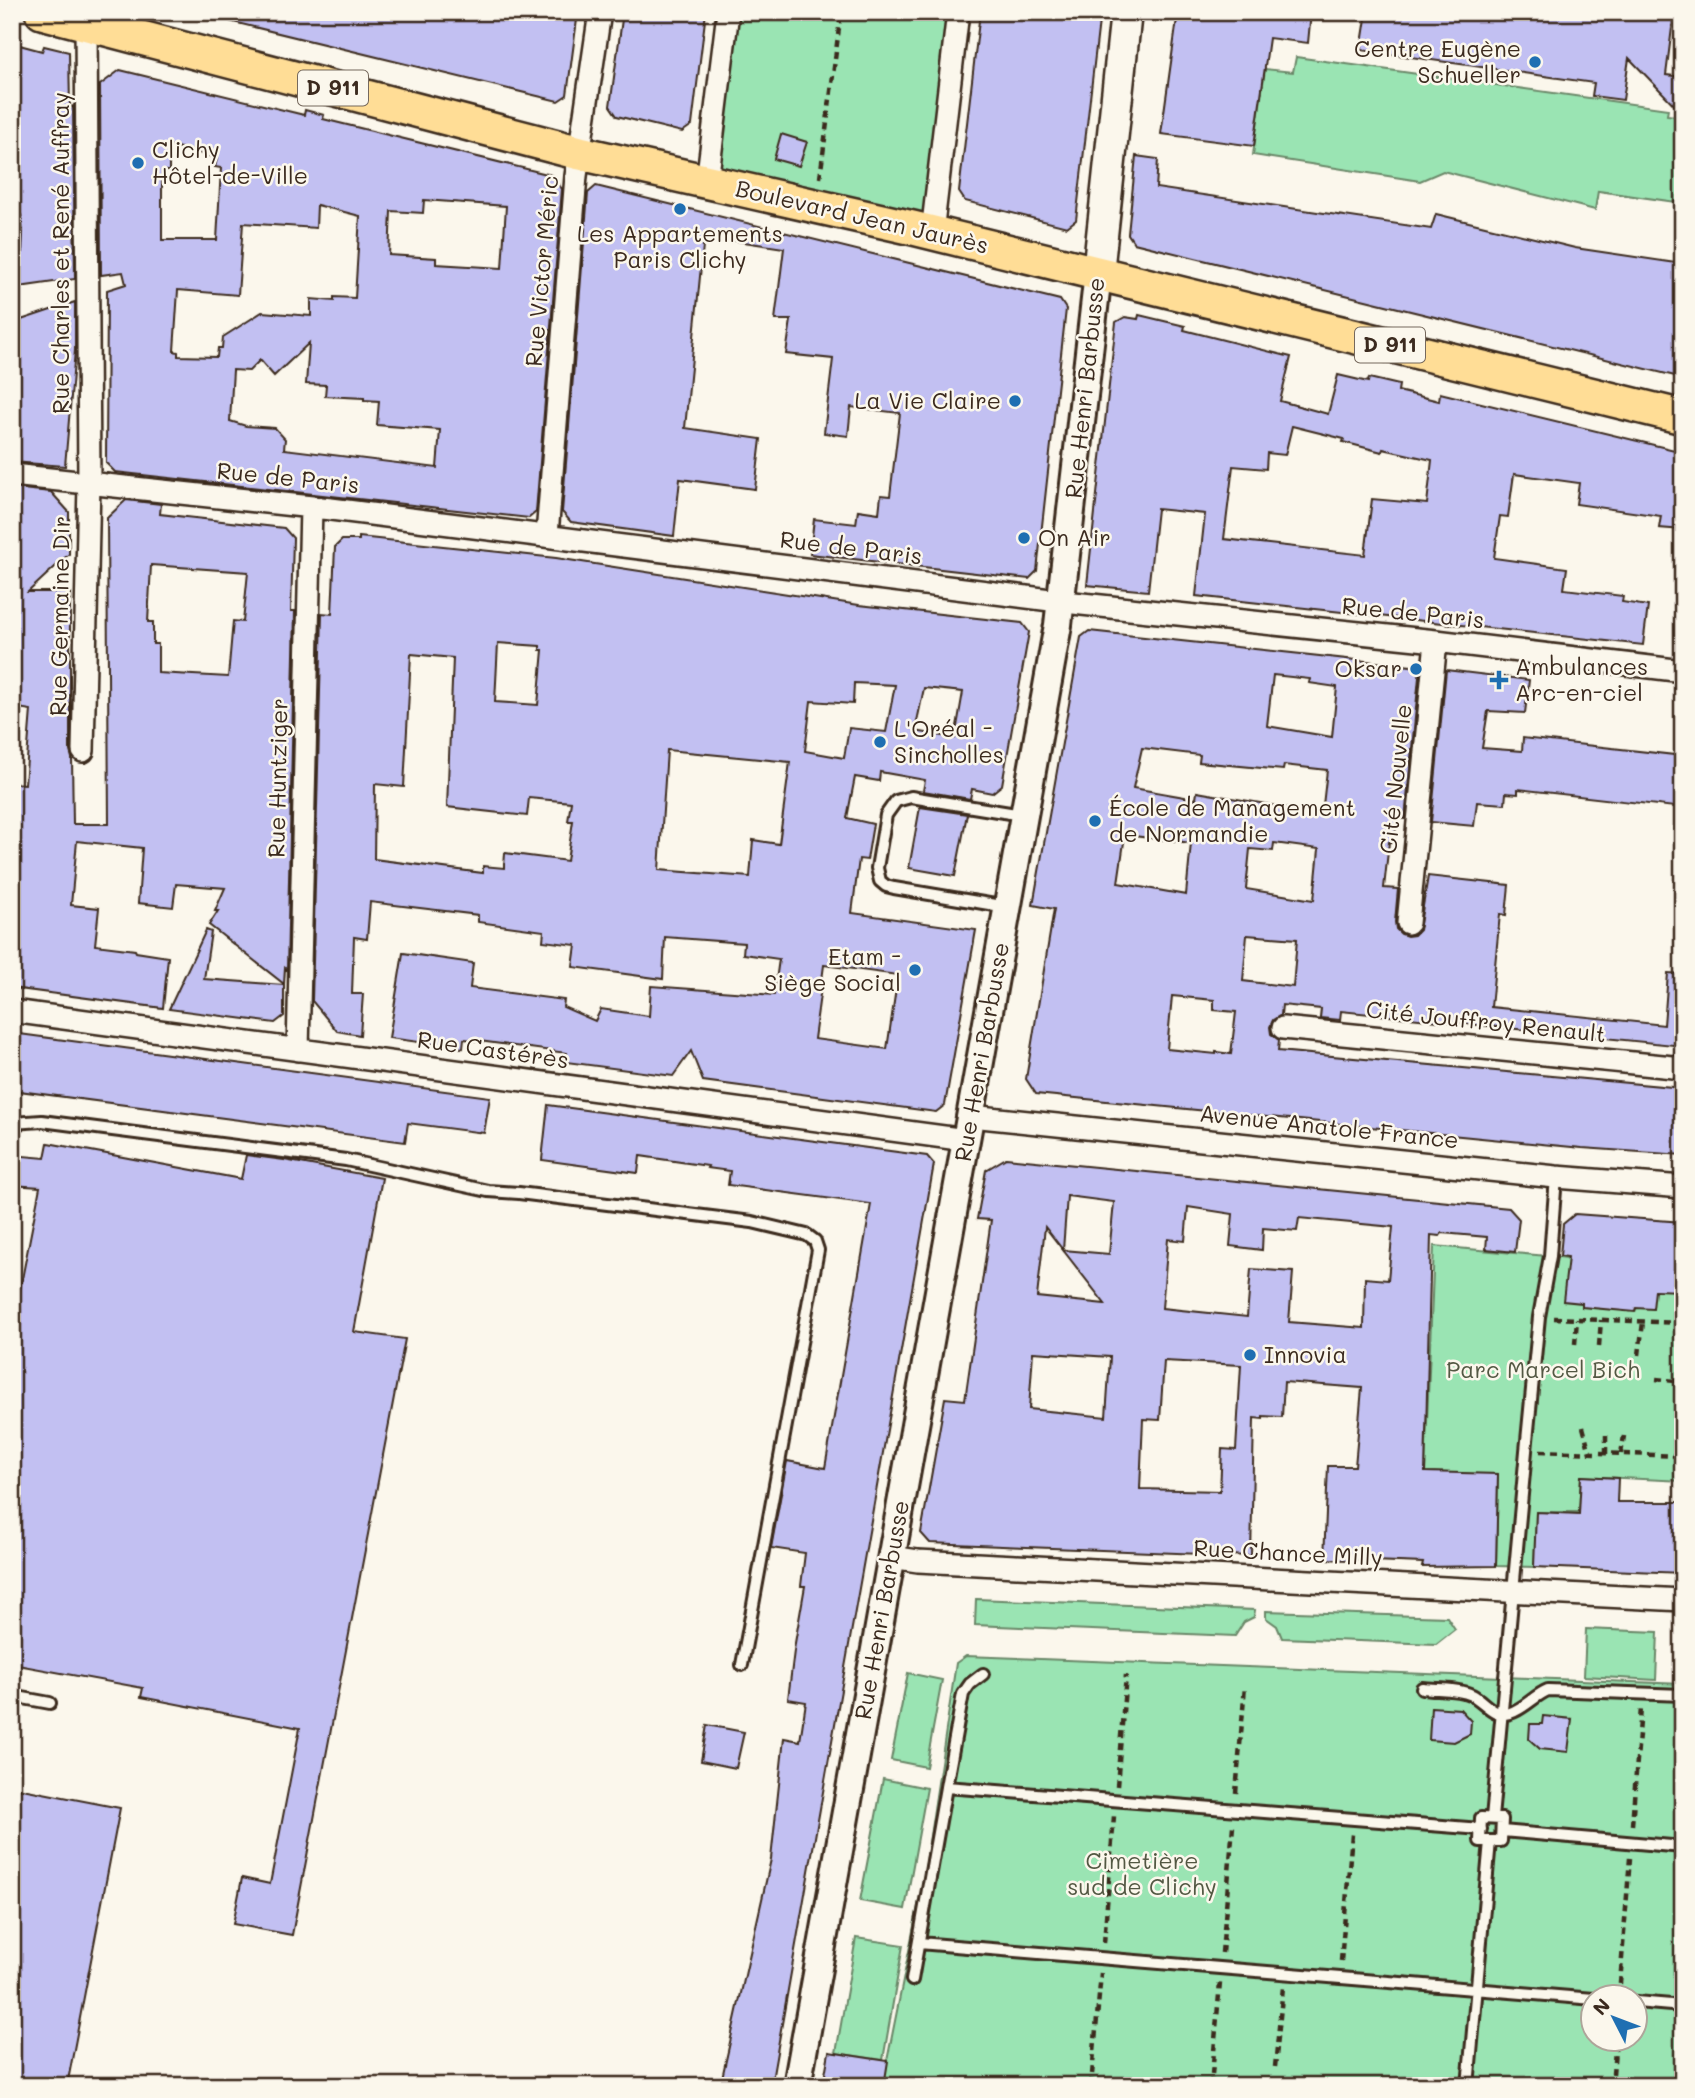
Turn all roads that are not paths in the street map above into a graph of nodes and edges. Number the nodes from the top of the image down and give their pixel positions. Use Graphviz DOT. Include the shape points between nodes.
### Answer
graph roads {
  1 [pos="42,12"];
  2 [pos="600,12"];
  3 [pos="728,12"];
  4 [pos="958,12"];
  5 [pos="1126,12"];
  6 [pos="86,23"];
  7 [pos="580,153"];
  8 [pos="706,182"];
  9 [pos="932,233"];
  10 [pos="1098,273"];
  11 [pos="1683,417"];
  12 [pos="12,475"];
  13 [pos="89,483"];
  14 [pos="311,508"];
  15 [pos="547,535"];
  16 [pos="1060,601"];
  17 [pos="1436,641"];
  18 [pos="1683,671"];
  19 [pos="83,751"];
  20 [pos="1023,815"];
  21 [pos="1007,907"];
  22 [pos="1408,923"];
  23 [pos="12,1010"];
  24 [pos="1283,1028"];
  25 [pos="298,1050"];
  26 [pos="1683,1068"];
  27 [pos="12,1123"];
  28 [pos="968,1128"];
  29 [pos="1556,1177"];
  30 [pos="1683,1187"];
  31 [pos="891,1557"];
  32 [pos="1513,1591"];
  33 [pos="1683,1600"];
  34 [pos="742,1665"];
  35 [pos="983,1674"];
  36 [pos="1422,1688"];
  37 [pos="1683,1695"];
  38 [pos="12,1696"];
  39 [pos="50,1703"];
  40 [pos="1501,1714"];
  41 [pos="946,1787"];
  42 [pos="1492,1818"];
  43 [pos="1481,1829"];
  44 [pos="1502,1831"];
  45 [pos="1490,1841"];
  46 [pos="1683,1847"];
  47 [pos="919,1943"];
  48 [pos="912,1980"];
  49 [pos="1477,1989"];
  50 [pos="1580,1998"];
  51 [pos="1650,2003"];
  52 [pos="1683,2006"];
  53 [pos="797,2086"];
  54 [pos="1468,2086"];
  1 -- 6 [label="main road, Boulevard Jean Jaurès / D 911"];
  2 -- 7 [label="street, Rue Victor Méric"];
  3 -- 8 [label="street"];
  4 -- 9 [label="street"];
  5 -- 10 [label="main road, Rue Henri Barbusse"];
  6 -- 7 [label="main road, Boulevard Jean Jaurès / D 911"];
  6 -- 13 [label="street, Rue Charles et René Auffray"];
  7 -- 8 [label="main road, Boulevard Jean Jaurès / D 911"];
  7 -- 15 [label="street, Rue Victor Méric"];
  8 -- 9 [label="main road, Boulevard Jean Jaurès / D 911"];
  9 -- 10 [label="main road, Boulevard Jean Jaurès / D 911"];
  10 -- 11 [label="main road, Boulevard Jean Jaurès / D 911"];
  10 -- 16 [label="street, Rue Henri Barbusse"];
  12 -- 13 [label="street, Rue de Paris"];
  13 -- 14 [label="street, Rue de Paris"];
  13 -- 19 [label="street, Rue Germaine Dir"];
  14 -- 15 [label="street, Rue de Paris"];
  14 -- 25 [label="street, Rue Huntziger"];
  15 -- 16 [label="street, Rue de Paris"];
  16 -- 17 [label="street, Rue de Paris"];
  16 -- 20 [label="street, Rue Henri Barbusse"];
  17 -- 18 [label="street, Rue de Paris"];
  17 -- 22 [label="street, Cité Nouvelle"];
  20 -- 21 [label="street, Rue Henri Barbusse"];
  20 -- 21 [label="lane" via="903,798 886,815 881,842 877,868 886,886"];
  21 -- 28 [label="street, Rue Henri Barbusse"];
  23 -- 25 [label="street, Rue Castérès"];
  24 -- 26 [label="street, Cité Jouffroy Renault"];
  25 -- 28 [label="street, Rue Castérès"];
  27 -- 34 [label="lane" via="42,1121 346,1160 488,1191 752,1222 807,1234 818,1250"];
  28 -- 29 [label="street, Avenue Anatole France"];
  28 -- 31 [label="street, Rue Henri Barbusse"];
  29 -- 30 [label="street, Avenue Anatole France"];
  29 -- 32 [label="lane"];
  31 -- 32 [label="street, Rue Chance Milly"];
  31 -- 53 [label="street, Rue Henri Barbusse"];
  32 -- 33 [label="street, Rue Chance Milly"];
  32 -- 40 [label="lane"];
  35 -- 41 [label="lane" via="963,1694"];
  36 -- 40 [label="lane" via="1469,1694"];
  37 -- 40 [label="lane" via="1548,1690"];
  38 -- 39 [label="lane"];
  40 -- 42 [label="lane"];
  41 -- 43 [label="lane"];
  41 -- 47 [label="lane"];
  42 -- 43 [label="lane" via="1481,1818"];
  42 -- 44 [label="lane" via="1502,1819"];
  43 -- 45 [label="lane" via="1480,1841"];
  44 -- 45 [label="lane" via="1501,1841"];
  44 -- 46 [label="lane"];
  45 -- 49 [label="lane"];
  47 -- 48 [label="lane"];
  47 -- 49 [label="lane"];
  49 -- 50 [label="lane"];
  49 -- 54 [label="lane"];
  51 -- 52 [label="lane"];
}
